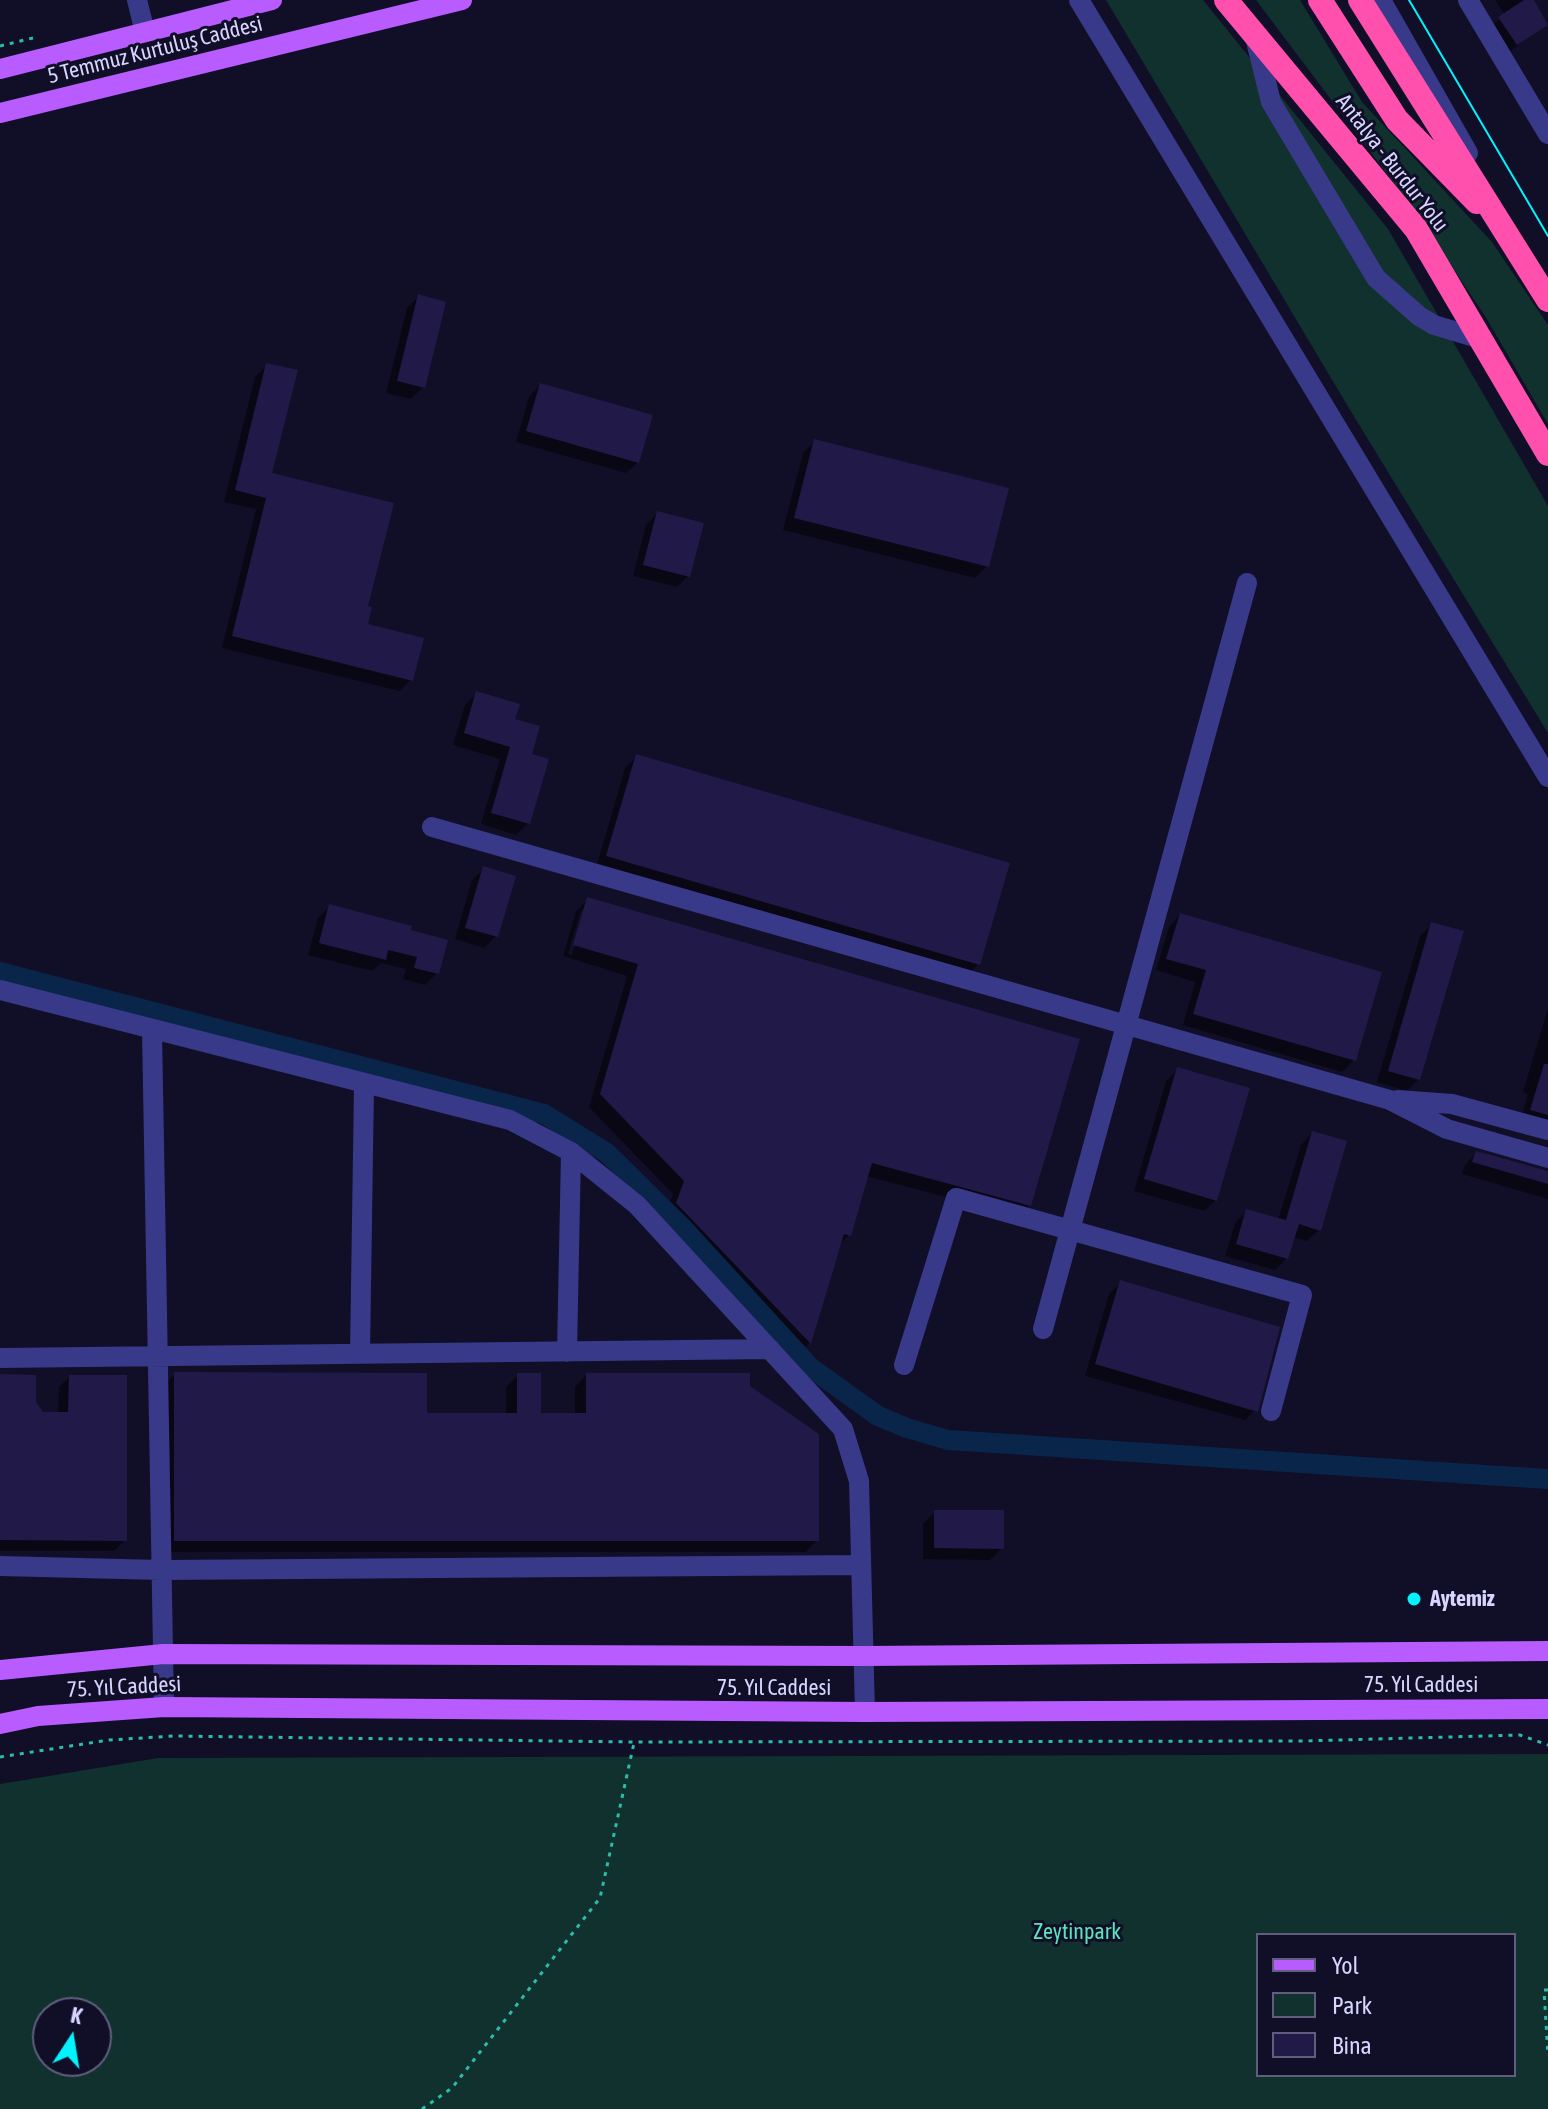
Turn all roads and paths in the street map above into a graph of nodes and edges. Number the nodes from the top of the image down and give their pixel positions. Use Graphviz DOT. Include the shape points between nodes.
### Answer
graph roads {
  1 [pos="137,0"];
  2 [pos="272,0"];
  3 [pos="462,0"];
  4 [pos="1079,0"];
  5 [pos="1226,0"];
  6 [pos="1320,0"];
  7 [pos="1360,0"];
  8 [pos="1381,0"];
  9 [pos="1468,0"];
  10 [pos="145,32"];
  11 [pos="1254,33"];
  12 [pos="0,69"];
  13 [pos="0,113"];
  14 [pos="1548,134"];
  15 [pos="1512,238"];
  16 [pos="1548,300"];
  17 [pos="1481,339"];
  18 [pos="1548,454"];
  19 [pos="1247,583"];
  20 [pos="1548,777"];
  21 [pos="432,827"];
  22 [pos="0,990"];
  23 [pos="1128,1025"];
  24 [pos="152,1030"];
  25 [pos="364,1085"];
  26 [pos="1390,1100"];
  27 [pos="1548,1130"];
  28 [pos="571,1152"];
  29 [pos="1548,1158"];
  30 [pos="1071,1230"];
  31 [pos="1043,1329"];
  32 [pos="770,1349"];
  33 [pos="567,1352"];
  34 [pos="360,1354"];
  35 [pos="158,1356"];
  36 [pos="0,1358"];
  37 [pos="904,1365"];
  38 [pos="1271,1411"];
  39 [pos="861,1565"];
  40 [pos="0,1566"];
  41 [pos="161,1570"];
  42 [pos="1548,1651"];
  43 [pos="163,1654"];
  44 [pos="864,1656"];
  45 [pos="0,1670"];
  46 [pos="164,1707"];
  47 [pos="1548,1709"];
  48 [pos="865,1712"];
  49 [pos="0,1724"];
  50 [pos="634,1742"];
  51 [pos="1548,1745"];
  52 [pos="0,1757"];
  53 [pos="1548,1990"];
  54 [pos="1548,2056"];
  55 [pos="422,2109"];
  1 -- 10 [label="street"];
  2 -- 10 [label="main road, 5 Temmuz Kurtuluş Caddesi"];
  3 -- 13 [label="main road, 5 Temmuz Kurtuluş Caddesi"];
  4 -- 20 [label="street"];
  5 -- 11 [label="highway, Antalya - Burdur Yolu"];
  6 -- 15 [label="highway" via="1397,120"];
  7 -- 15 [label="highway"];
  8 -- 15 [label="street"];
  9 -- 14 [label="street"];
  10 -- 12 [label="main road, 5 Temmuz Kurtuluş Caddesi"];
  11 -- 17 [label="highway, Antalya - Burdur Yolu" via="1416,229"];
  11 -- 17 [label="street" via="1271,102 1376,278 1434,325"];
  15 -- 16 [label="highway"];
  17 -- 18 [label="highway, Antalya - Burdur Yolu"];
  19 -- 23 [label="street"];
  21 -- 23 [label="street"];
  22 -- 24 [label="street"];
  23 -- 26 [label="street"];
  23 -- 30 [label="street"];
  24 -- 25 [label="street"];
  24 -- 35 [label="street"];
  25 -- 28 [label="street" via="510,1120"];
  25 -- 34 [label="street"];
  26 -- 27 [label="street" via="1452,1104"];
  26 -- 29 [label="street" via="1447,1129"];
  28 -- 32 [label="street" via="637,1205"];
  28 -- 33 [label="street"];
  30 -- 31 [label="street"];
  30 -- 37 [label="street" via="956,1198"];
  30 -- 38 [label="street" via="1302,1295"];
  32 -- 33 [label="street"];
  32 -- 39 [label="street" via="843,1429 859,1481"];
  33 -- 34 [label="street"];
  34 -- 35 [label="street"];
  35 -- 36 [label="street"];
  35 -- 41 [label="street"];
  39 -- 41 [label="street"];
  39 -- 44 [label="street"];
  40 -- 41 [label="street"];
  41 -- 43 [label="street"];
  42 -- 44 [label="main road, 75. Yıl Caddesi"];
  43 -- 44 [label="main road, 75. Yıl Caddesi"];
  43 -- 45 [label="main road, 75. Yıl Caddesi"];
  43 -- 46 [label="street"];
  44 -- 48 [label="street"];
  46 -- 48 [label="main road, 75. Yıl Caddesi"];
  46 -- 49 [label="main road, 75. Yıl Caddesi" via="38,1716"];
  47 -- 48 [label="main road, 75. Yıl Caddesi"];
  50 -- 51 [label="path" via="1304,1741 1520,1735"];
  50 -- 52 [label="path" via="173,1736"];
  50 -- 55 [label="path" via="600,1898 452,2088"];
  53 -- 54 [label="path"];
}
